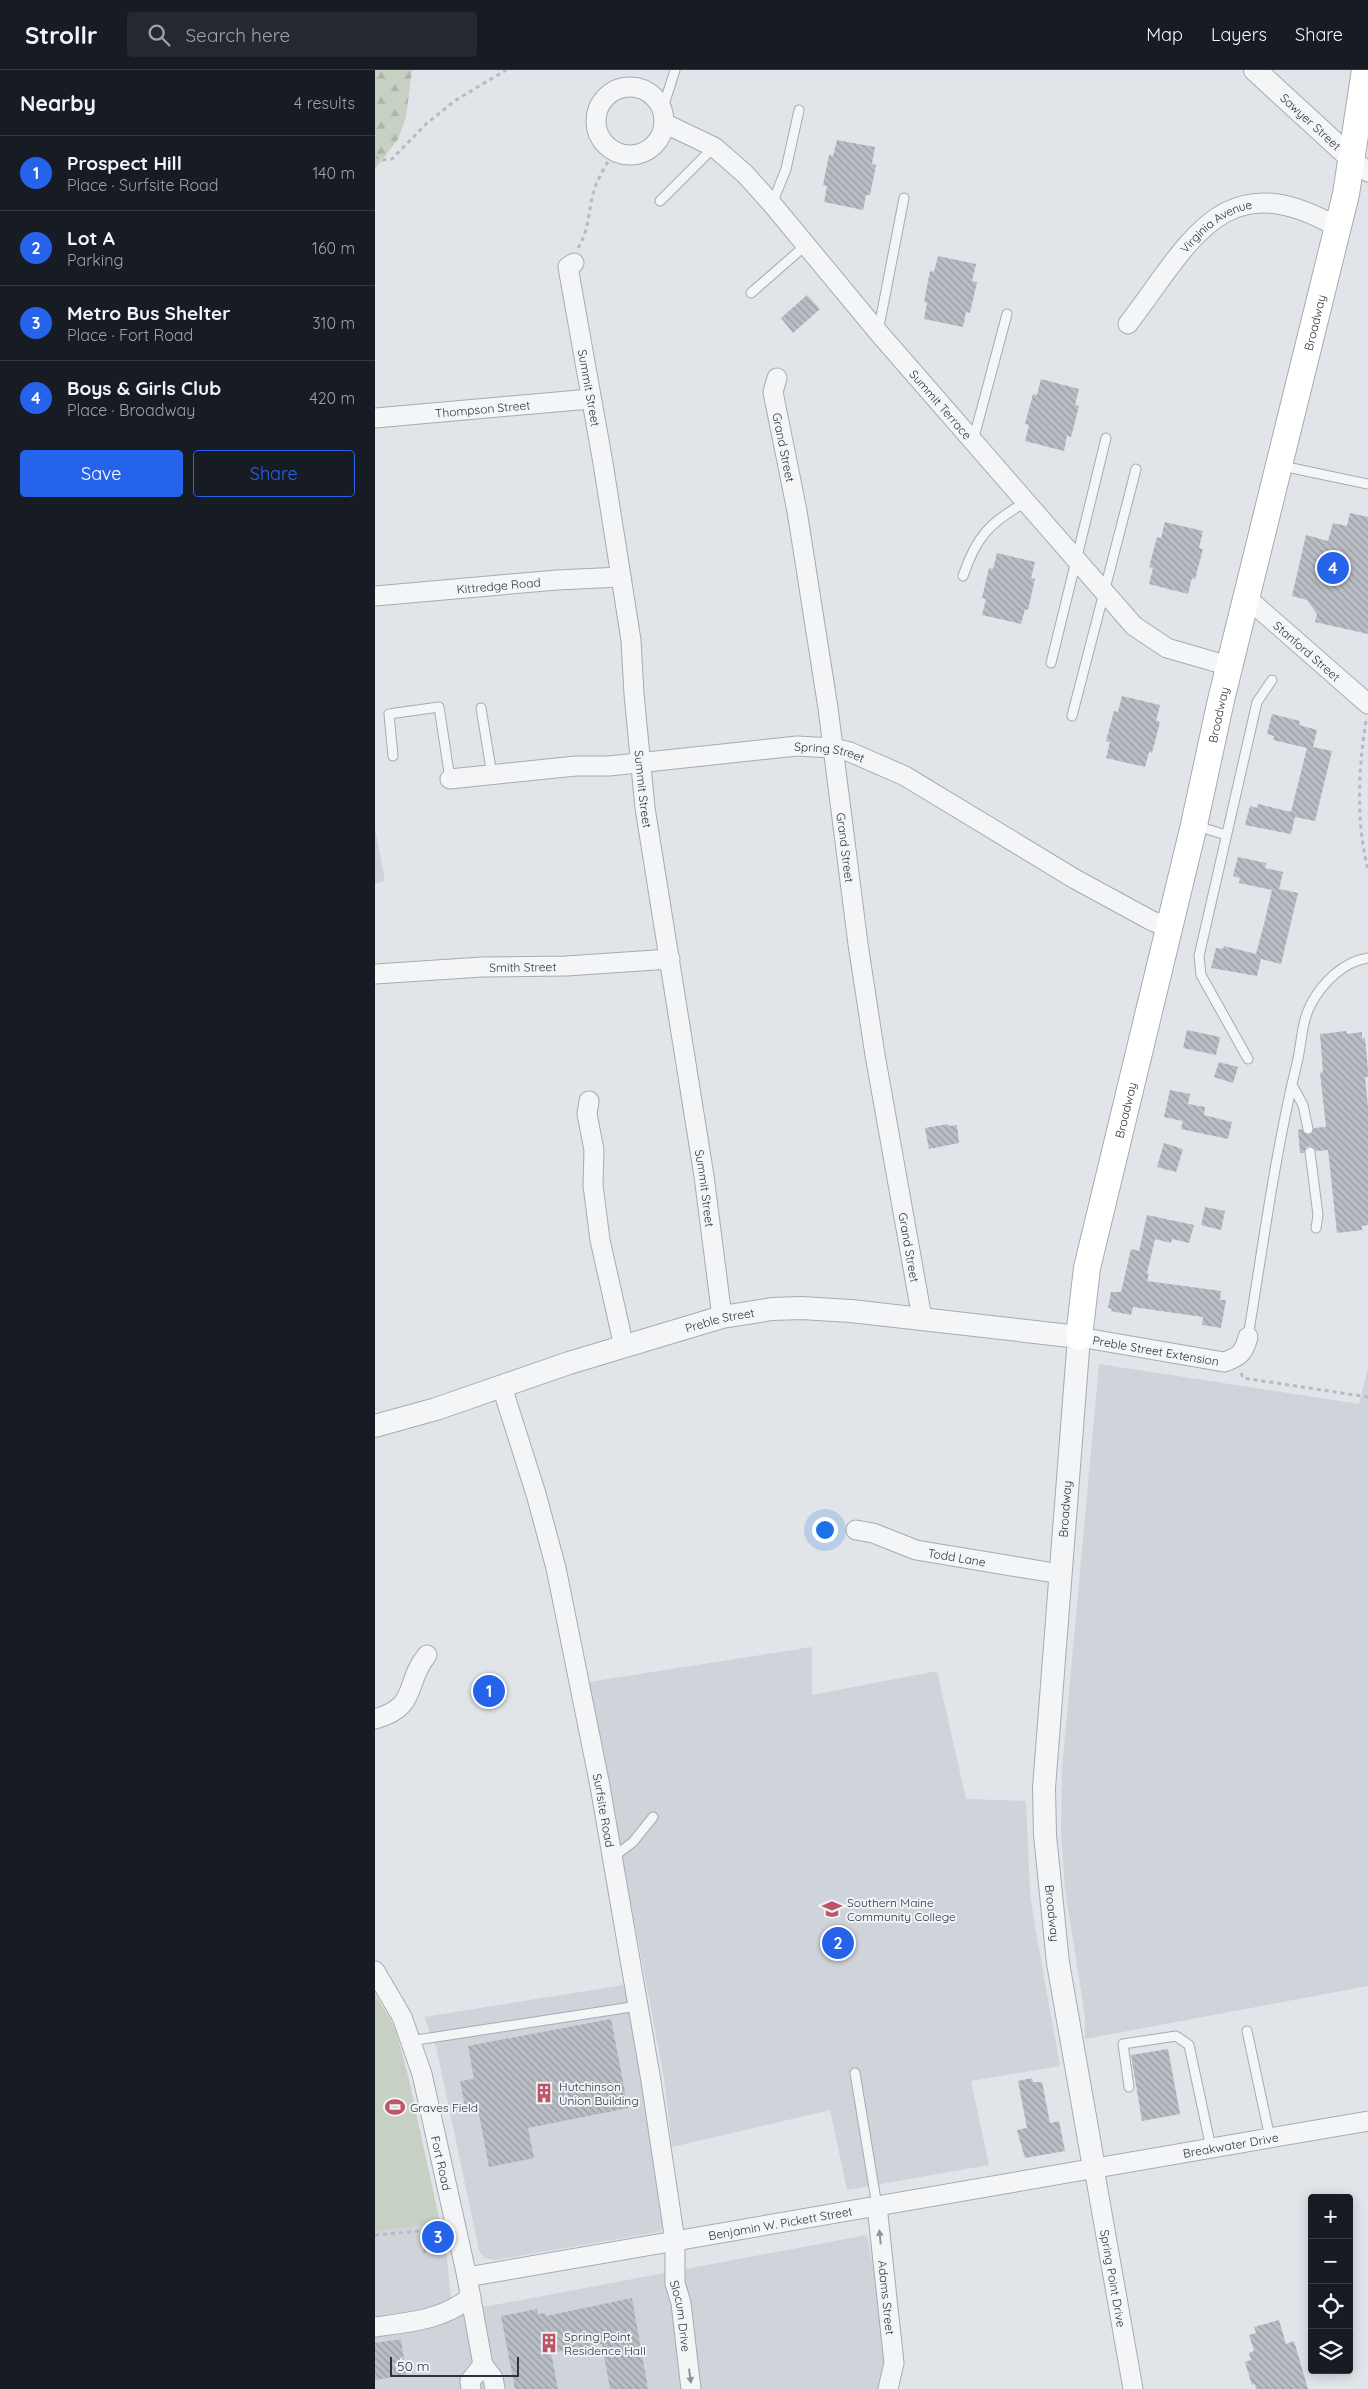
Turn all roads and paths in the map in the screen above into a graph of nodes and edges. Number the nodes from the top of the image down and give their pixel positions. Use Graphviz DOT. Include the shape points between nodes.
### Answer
graph roads {
  1 [pos="506,70"];
  2 [pos="675,70"];
  3 [pos="1255,70"];
  4 [pos="1365,70"];
  5 [pos="799,110"];
  6 [pos="663,117"];
  7 [pos="714,147"];
  8 [pos="613,151"];
  9 [pos="375,157"];
  10 [pos="1360,166"];
  11 [pos="904,198"];
  12 [pos="660,201"];
  13 [pos="773,204"];
  14 [pos="1337,226"];
  15 [pos="806,245"];
  16 [pos="574,263"];
  17 [pos="751,293"];
  18 [pos="1007,314"];
  19 [pos="1128,324"];
  20 [pos="878,332"];
  21 [pos="777,378"];
  22 [pos="590,399"];
  23 [pos="375,418"];
  24 [pos="1106,438"];
  25 [pos="973,441"];
  26 [pos="1279,466"];
  27 [pos="1136,470"];
  28 [pos="1368,484"];
  29 [pos="1026,502"];
  30 [pos="1077,560"];
  31 [pos="963,576"];
  32 [pos="621,577"];
  33 [pos="1104,593"];
  34 [pos="375,596"];
  35 [pos="1247,598"];
  36 [pos="1051,663"];
  37 [pos="1229,666"];
  38 [pos="1272,680"];
  39 [pos="481,708"];
  40 [pos="1367,710"];
  41 [pos="1072,716"];
  42 [pos="833,748"];
  43 [pos="393,756"];
  44 [pos="641,762"];
  45 [pos="492,775"];
  46 [pos="450,779"];
  47 [pos="1194,825"];
  48 [pos="1226,835"];
  49 [pos="1368,870"];
  50 [pos="1169,927"];
  51 [pos="1368,958"];
  52 [pos="670,959"];
  53 [pos="375,974"];
  54 [pos="1248,1059"];
  55 [pos="1292,1085"];
  56 [pos="589,1100"];
  57 [pos="1307,1129"];
  58 [pos="1310,1152"];
  59 [pos="1316,1228"];
  60 [pos="722,1317"];
  61 [pos="922,1318"];
  62 [pos="1079,1337"];
  63 [pos="1249,1337"];
  64 [pos="624,1347"];
  65 [pos="1235,1359"];
  66 [pos="502,1387"];
  67 [pos="1368,1397"];
  68 [pos="375,1426"];
  69 [pos="856,1530"];
  70 [pos="1060,1574"];
  71 [pos="427,1654"];
  72 [pos="375,1719"];
  73 [pos="653,1817"];
  74 [pos="612,1857"];
  75 [pos="375,1971"];
  76 [pos="638,2006"];
  77 [pos="1247,2031"];
  78 [pos="410,2040"];
  79 [pos="855,2073"];
  80 [pos="1129,2087"];
  81 [pos="1368,2122"];
  82 [pos="1270,2138"];
  83 [pos="1211,2148"];
  84 [pos="1094,2168"];
  85 [pos="877,2206"];
  86 [pos="375,2235"];
  87 [pos="675,2241"];
  88 [pos="425,2254"];
  89 [pos="467,2277"];
  90 [pos="471,2297"];
  91 [pos="375,2327"];
  92 [pos="483,2365"];
  93 [pos="471,2389"];
  94 [pos="495,2389"];
  95 [pos="691,2389"];
  96 [pos="888,2389"];
  97 [pos="1133,2389"];
  1 -- 9 [label="path" via="456,100 426,124 392,159"];
  2 -- 6 [label="lane"];
  3 -- 10 [label="street, Sawyer Street"];
  4 -- 10 [label="main road, Broadway"];
  5 -- 13 [label="lane" via="786,169"];
  6 -- 7 [label="street, Summit Terrace"];
  6 -- 8 [label="street" via="660,137 649,149 630,155"];
  6 -- 8 [label="street, Summit Terrace" via="656,100 639,88 622,88 608,95 595,122 600,138"];
  7 -- 12 [label="lane"];
  7 -- 13 [label="street, Summit Terrace"];
  8 -- 16 [label="path" via="595,188 583,239 573,255"];
  10 -- 14 [label="main road, Broadway"];
  11 -- 20 [label="lane"];
  13 -- 15 [label="street, Summit Terrace"];
  14 -- 19 [label="street, Virginia Avenue" via="1294,206 1261,202 1229,208 1205,225"];
  14 -- 26 [label="main road, Broadway"];
  15 -- 17 [label="lane"];
  15 -- 20 [label="street, Summit Terrace"];
  16 -- 22 [label="street, Summit Street" via="568,267"];
  18 -- 25 [label="lane"];
  20 -- 25 [label="street, Summit Terrace"];
  21 -- 42 [label="street, Grand Street" via="773,392 798,520"];
  22 -- 23 [label="street, Thompson Street"];
  22 -- 32 [label="street, Summit Street"];
  24 -- 30 [label="lane"];
  25 -- 29 [label="street, Summit Terrace"];
  26 -- 28 [label="lane"];
  26 -- 35 [label="main road, Broadway"];
  27 -- 33 [label="lane"];
  29 -- 30 [label="street, Summit Terrace"];
  29 -- 31 [label="lane" via="990,525 969,556"];
  30 -- 33 [label="street, Summit Terrace"];
  30 -- 36 [label="lane"];
  32 -- 34 [label="street, Kittredge Road"];
  32 -- 44 [label="street, Summit Street" via="631,640"];
  33 -- 37 [label="street, Summit Terrace" via="1135,626 1167,648"];
  33 -- 41 [label="lane"];
  35 -- 37 [label="main road, Broadway"];
  35 -- 40 [label="street, Stanford Street"];
  37 -- 47 [label="main road, Broadway"];
  38 -- 48 [label="lane" via="1257,702"];
  39 -- 45 [label="lane"];
  40 -- 49 [label="path" via="1359,811"];
  42 -- 44 [label="street, Spring Street" via="797,746"];
  42 -- 50 [label="street, Spring Street" via="905,776 1075,879"];
  42 -- 61 [label="street, Grand Street" via="874,1046"];
  43 -- 46 [label="lane" via="389,714 439,707"];
  44 -- 45 [label="street, Spring Street"];
  44 -- 52 [label="street, Summit Street" via="645,808"];
  45 -- 46 [label="street, Spring Street"];
  47 -- 48 [label="lane"];
  47 -- 50 [label="main road, Broadway"];
  48 -- 54 [label="lane" via="1199,956 1201,974"];
  50 -- 62 [label="main road, Broadway" via="1087,1268"];
  51 -- 55 [label="lane" via="1355,960 1337,972 1311,1004 1302,1029"];
  52 -- 53 [label="street, Smith Street"];
  52 -- 60 [label="street, Summit Street"];
  55 -- 57 [label="lane" via="1303,1105"];
  55 -- 63 [label="lane" via="1285,1111"];
  56 -- 64 [label="street" via="587,1114 594,1150 593,1186 600,1240"];
  58 -- 59 [label="lane" via="1318,1215"];
  60 -- 61 [label="street, Preble Street" via="801,1308"];
  60 -- 64 [label="street, Preble Street"];
  61 -- 62 [label="street, Preble Street"];
  62 -- 65 [label="street, Preble Street Extension" via="1224,1362"];
  62 -- 70 [label="street, Broadway"];
  63 -- 65 [label="street, Preble Street Extension" via="1244,1352"];
  64 -- 66 [label="street, Preble Street"];
  65 -- 67 [label="path" via="1243,1378"];
  66 -- 68 [label="street, Preble Street"];
  66 -- 74 [label="street, Surfsite Road" via="556,1568"];
  69 -- 70 [label="street, Todd Lane" via="873,1533 916,1550"];
  70 -- 84 [label="street, Broadway" via="1044,1765 1045,1835 1058,1963"];
  71 -- 72 [label="street" via="418,1666 408,1698 400,1709"];
  73 -- 74 [label="lane" via="633,1842"];
  74 -- 76 [label="street, Surfsite Road"];
  75 -- 78 [label="street, Fort Road" via="402,2017"];
  76 -- 78 [label="lane"];
  76 -- 87 [label="street, Surfsite Road"];
  77 -- 82 [label="lane"];
  78 -- 89 [label="street, Fort Road" via="422,2074"];
  79 -- 85 [label="lane"];
  80 -- 83 [label="lane" via="1123,2044 1176,2036 1189,2045"];
  81 -- 82 [label="street, Breakwater Drive"];
  82 -- 83 [label="street, Breakwater Drive"];
  83 -- 84 [label="street, Breakwater Drive"];
  84 -- 85 [label="street, Benjamin W. Pickett Street"];
  84 -- 97 [label="street, Spring Point Drive"];
  85 -- 87 [label="street, Benjamin W. Pickett Street"];
  96 -- 85 [label="street, Adams Street, one-way" via="894,2364"];
  86 -- 88 [label="path" via="420,2230"];
  87 -- 89 [label="street, Benjamin W. Pickett Street"];
  87 -- 95 [label="street, Slocum Drive, one-way" via="675,2283 681,2303"];
  89 -- 90 [label="street, Fort Road"];
  90 -- 91 [label="street" via="456,2309 441,2315"];
  90 -- 92 [label="street, Fort Road"];
  92 -- 93 [label="street" via="470,2381"];
  92 -- 94 [label="street, Fort Road" via="493,2378"];
}
